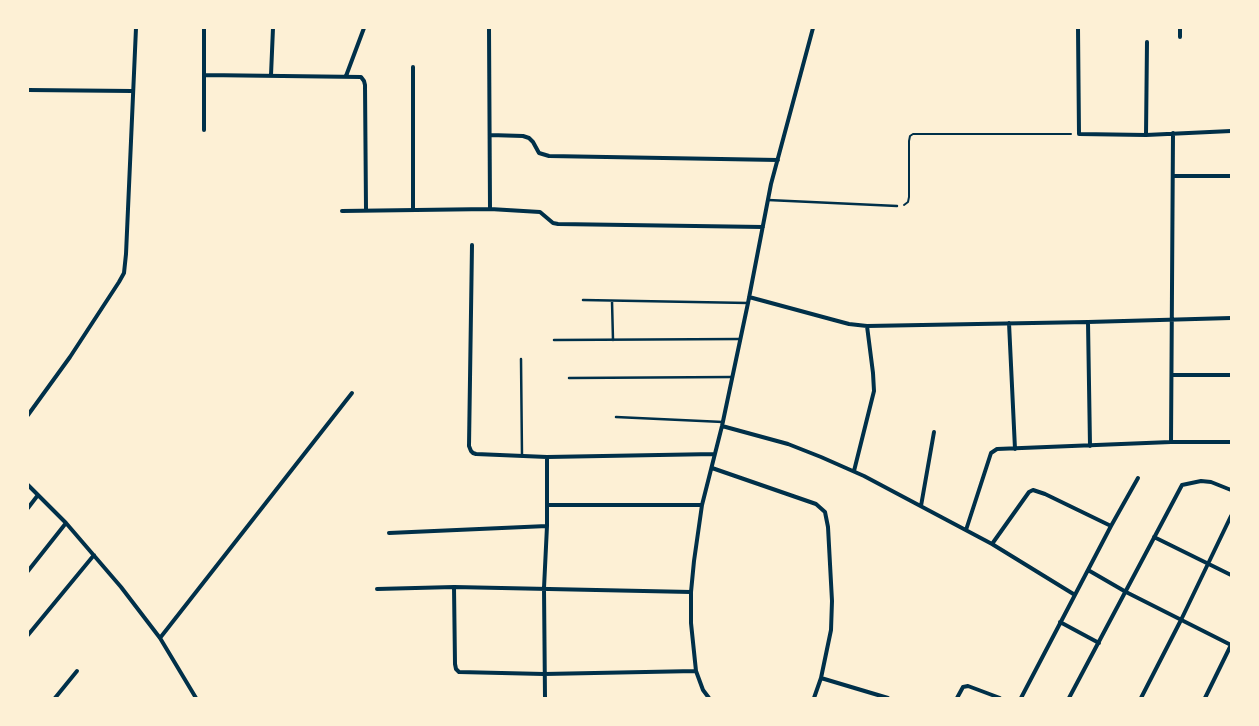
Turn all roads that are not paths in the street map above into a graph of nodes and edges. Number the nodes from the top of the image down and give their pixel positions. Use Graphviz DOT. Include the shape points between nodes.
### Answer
graph roads {
  1 [pos="136,28"];
  2 [pos="204,28"];
  3 [pos="273,28"];
  4 [pos="364,28"];
  5 [pos="489,28"];
  6 [pos="812,28"];
  7 [pos="1078,28"];
  8 [pos="1180,28"];
  9 [pos="1180,36"];
  10 [pos="1147,42"];
  11 [pos="413,67"];
  12 [pos="204,75"];
  13 [pos="271,75"];
  14 [pos="346,76"];
  15 [pos="28,90"];
  16 [pos="132,91"];
  17 [pos="204,130"];
  18 [pos="1231,131"];
  19 [pos="1173,133"];
  20 [pos="490,135"];
  21 [pos="1146,135"];
  22 [pos="778,160"];
  23 [pos="1174,176"];
  24 [pos="1231,176"];
  25 [pos="768,200"];
  26 [pos="897,206"];
  27 [pos="490,209"];
  28 [pos="366,210"];
  29 [pos="413,210"];
  30 [pos="342,211"];
  31 [pos="763,227"];
  32 [pos="472,245"];
  33 [pos="749,297"];
  34 [pos="583,300"];
  35 [pos="612,301"];
  36 [pos="748,303"];
  37 [pos="1231,318"];
  38 [pos="1173,320"];
  39 [pos="1088,322"];
  40 [pos="1009,324"];
  41 [pos="867,326"];
  42 [pos="741,339"];
  43 [pos="554,340"];
  44 [pos="613,340"];
  45 [pos="521,359"];
  46 [pos="1172,375"];
  47 [pos="1231,375"];
  48 [pos="732,377"];
  49 [pos="569,378"];
  50 [pos="352,393"];
  51 [pos="28,415"];
  52 [pos="616,417"];
  53 [pos="723,424"];
  54 [pos="934,432"];
  55 [pos="1171,442"];
  56 [pos="1231,442"];
  57 [pos="1090,446"];
  58 [pos="1014,449"];
  59 [pos="715,454"];
  60 [pos="522,456"];
  61 [pos="547,457"];
  62 [pos="712,468"];
  63 [pos="854,472"];
  64 [pos="1138,478"];
  65 [pos="28,485"];
  66 [pos="1231,490"];
  67 [pos="38,495"];
  68 [pos="547,505"];
  69 [pos="702,505"];
  70 [pos="921,506"];
  71 [pos="28,508"];
  72 [pos="1231,516"];
  73 [pos="66,523"];
  74 [pos="547,526"];
  75 [pos="1111,526"];
  76 [pos="966,530"];
  77 [pos="389,533"];
  78 [pos="1154,537"];
  79 [pos="992,544"];
  80 [pos="94,555"];
  81 [pos="1208,563"];
  82 [pos="1088,570"];
  83 [pos="28,571"];
  84 [pos="1231,575"];
  85 [pos="454,587"];
  86 [pos="544,588"];
  87 [pos="377,589"];
  88 [pos="691,592"];
  89 [pos="1126,592"];
  90 [pos="1075,595"];
  91 [pos="1181,620"];
  92 [pos="1060,622"];
  93 [pos="28,635"];
  94 [pos="160,638"];
  95 [pos="1098,643"];
  96 [pos="1231,645"];
  97 [pos="77,671"];
  98 [pos="696,671"];
  99 [pos="544,674"];
  100 [pos="821,678"];
  101 [pos="55,698"];
  102 [pos="196,698"];
  103 [pos="545,698"];
  104 [pos="709,698"];
  105 [pos="814,698"];
  106 [pos="888,698"];
  107 [pos="957,698"];
  108 [pos="1000,698"];
  109 [pos="1021,698"];
  110 [pos="1069,698"];
  111 [pos="1141,698"];
  112 [pos="1205,698"];
  1 -- 16 [label="street"];
  2 -- 12 [label="street"];
  3 -- 13 [label="street"];
  4 -- 14 [label="street"];
  5 -- 20 [label="street"];
  6 -- 22 [label="street"];
  7 -- 21 [label="street" via="1079,134"];
  8 -- 9 [label="street"];
  10 -- 21 [label="street"];
  11 -- 29 [label="street"];
  12 -- 13 [label="street"];
  12 -- 17 [label="street"];
  13 -- 14 [label="street"];
  14 -- 28 [label="street" via="362,77 365,85"];
  15 -- 16 [label="street"];
  16 -- 51 [label="street" via="124,273 70,357"];
  18 -- 19 [label="street"];
  19 -- 21 [label="street"];
  19 -- 23 [label="street"];
  20 -- 22 [label="street" via="529,138 539,153 549,156"];
  20 -- 27 [label="street"];
  22 -- 25 [label="street"];
  23 -- 24 [label="street"];
  23 -- 38 [label="street"];
  25 -- 26 [label="lane"];
  25 -- 31 [label="street"];
  27 -- 29 [label="street"];
  27 -- 31 [label="street" via="540,212 558,224"];
  28 -- 29 [label="street"];
  28 -- 30 [label="street"];
  31 -- 33 [label="street"];
  32 -- 60 [label="street" via="469,446 476,454"];
  33 -- 36 [label="street"];
  33 -- 41 [label="street" via="849,324"];
  34 -- 35 [label="lane"];
  35 -- 36 [label="lane"];
  35 -- 44 [label="lane"];
  36 -- 42 [label="street"];
  37 -- 38 [label="street"];
  38 -- 39 [label="street"];
  38 -- 46 [label="street"];
  39 -- 40 [label="street"];
  39 -- 57 [label="street"];
  40 -- 41 [label="street"];
  40 -- 58 [label="street"];
  41 -- 63 [label="street" via="874,391"];
  42 -- 44 [label="lane"];
  42 -- 48 [label="street"];
  43 -- 44 [label="lane"];
  45 -- 60 [label="lane"];
  46 -- 47 [label="street"];
  46 -- 55 [label="street"];
  48 -- 49 [label="lane"];
  48 -- 53 [label="street"];
  50 -- 94 [label="street"];
  52 -- 53 [label="lane"];
  53 -- 59 [label="street"];
  53 -- 63 [label="street" via="788,444"];
  54 -- 70 [label="street"];
  55 -- 56 [label="street"];
  55 -- 57 [label="street"];
  57 -- 58 [label="street"];
  58 -- 76 [label="street" via="997,449 991,454"];
  59 -- 61 [label="street"];
  59 -- 62 [label="street"];
  60 -- 61 [label="street"];
  61 -- 68 [label="street"];
  62 -- 69 [label="street"];
  62 -- 100 [label="street" via="816,504 825,512 828,527 832,622"];
  63 -- 70 [label="street"];
  64 -- 75 [label="street"];
  65 -- 67 [label="street"];
  66 -- 78 [label="street" via="1211,482 1201,481 1182,485"];
  67 -- 71 [label="street"];
  67 -- 73 [label="street"];
  68 -- 69 [label="street"];
  68 -- 74 [label="street"];
  69 -- 88 [label="street"];
  70 -- 76 [label="street"];
  72 -- 81 [label="street"];
  73 -- 80 [label="street"];
  73 -- 83 [label="street"];
  74 -- 77 [label="street"];
  74 -- 86 [label="street"];
  75 -- 79 [label="street" via="1033,490"];
  75 -- 82 [label="street"];
  76 -- 79 [label="street"];
  78 -- 81 [label="street"];
  78 -- 89 [label="street"];
  79 -- 90 [label="street"];
  80 -- 93 [label="street"];
  80 -- 94 [label="street"];
  81 -- 84 [label="street"];
  81 -- 91 [label="street"];
  82 -- 89 [label="street"];
  82 -- 90 [label="street"];
  85 -- 86 [label="street"];
  85 -- 87 [label="street"];
  85 -- 99 [label="street" via="455,664 459,672"];
  86 -- 88 [label="street"];
  86 -- 99 [label="street"];
  88 -- 98 [label="street" via="690,623"];
  89 -- 91 [label="street"];
  89 -- 95 [label="street"];
  90 -- 92 [label="street"];
  91 -- 96 [label="street"];
  91 -- 111 [label="street"];
  92 -- 95 [label="street"];
  92 -- 109 [label="street"];
  94 -- 102 [label="street"];
  95 -- 110 [label="street"];
  96 -- 112 [label="street"];
  97 -- 101 [label="street"];
  98 -- 99 [label="street"];
  98 -- 104 [label="street"];
  99 -- 103 [label="street"];
  100 -- 105 [label="street"];
  100 -- 106 [label="street"];
  107 -- 108 [label="street" via="963,687 968,686"];
}
